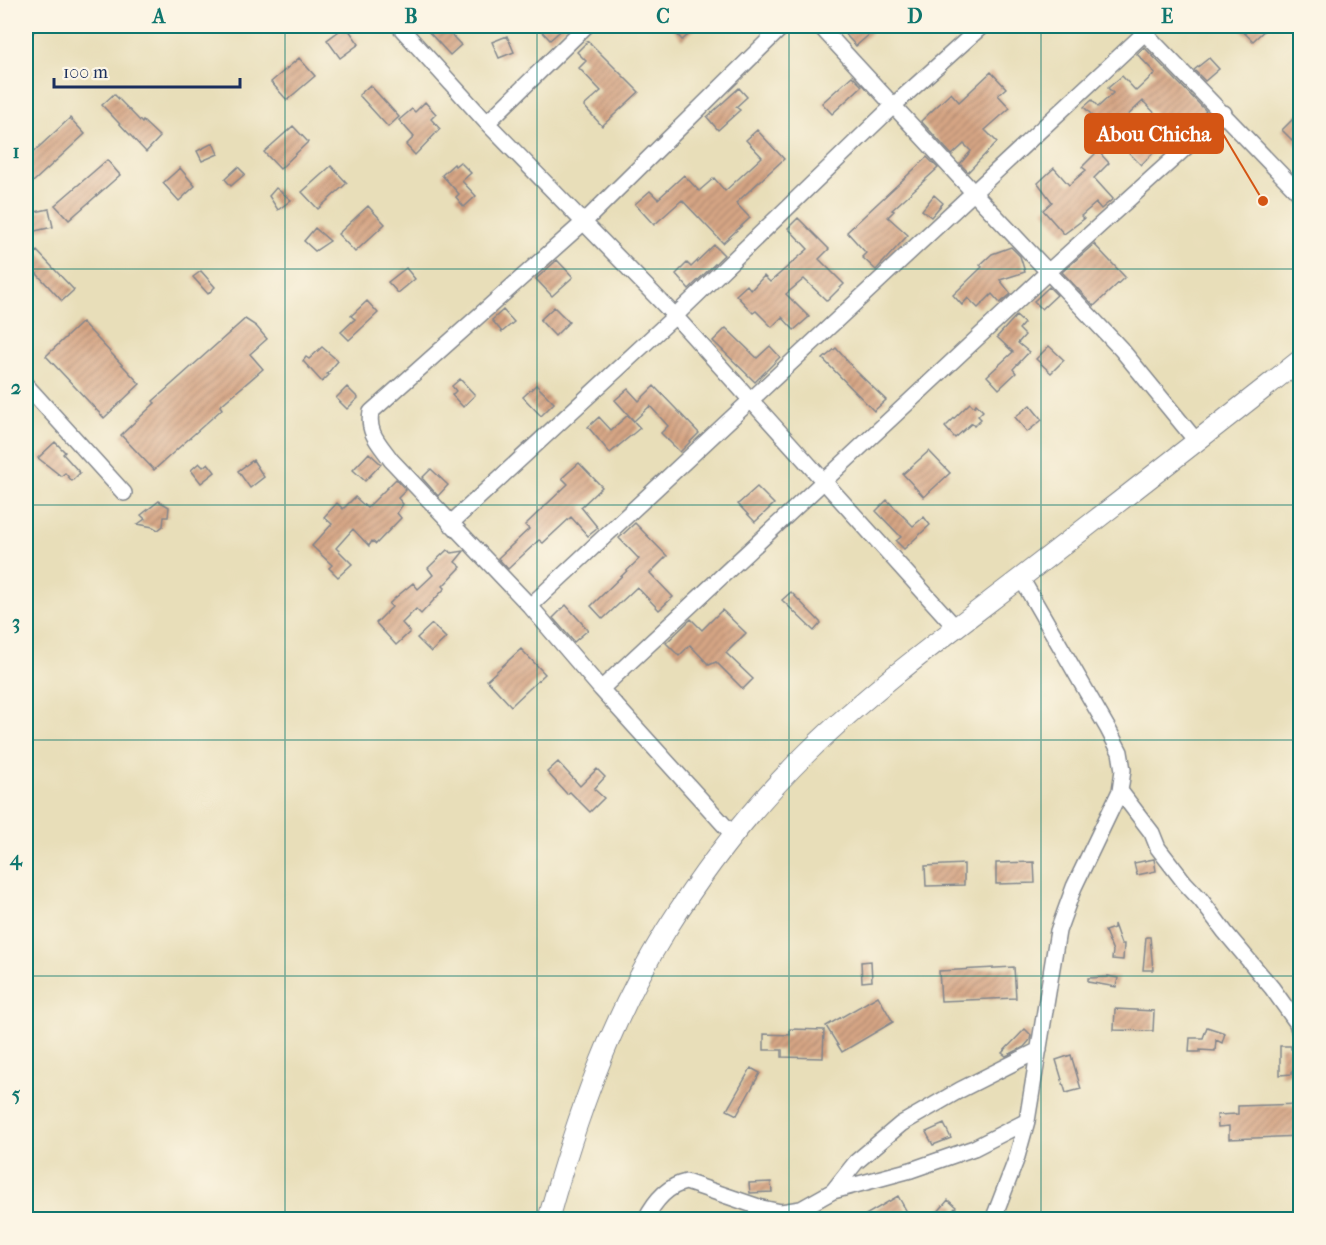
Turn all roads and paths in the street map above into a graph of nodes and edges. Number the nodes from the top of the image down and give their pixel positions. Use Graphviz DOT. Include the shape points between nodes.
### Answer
graph roads {
  1 [pos="586,26"];
  2 [pos="783,26"];
  3 [pos="820,26"];
  4 [pos="982,26"];
  5 [pos="403,27"];
  6 [pos="1145,28"];
  7 [pos="894,105"];
  8 [pos="1224,113"];
  9 [pos="487,123"];
  10 [pos="973,192"];
  11 [pos="1300,194"];
  12 [pos="584,222"];
  13 [pos="1048,272"];
  14 [pos="675,316"];
  15 [pos="1300,360"];
  16 [pos="26,385"];
  17 [pos="750,400"];
  18 [pos="1197,442"];
  19 [pos="825,482"];
  20 [pos="124,493"];
  21 [pos="450,524"];
  22 [pos="1021,578"];
  23 [pos="530,606"];
  24 [pos="956,628"];
  25 [pos="602,689"];
  26 [pos="1120,791"];
  27 [pos="734,836"];
  28 [pos="1300,1034"];
  29 [pos="1039,1050"];
  30 [pos="1028,1121"];
  31 [pos="833,1191"];
  32 [pos="548,1220"];
  33 [pos="645,1220"];
  34 [pos="993,1220"];
  1 -- 9 [label="street"];
  2 -- 12 [label="street"];
  3 -- 7 [label="street"];
  4 -- 7 [label="street"];
  5 -- 9 [label="street"];
  6 -- 8 [label="street"];
  6 -- 10 [label="street"];
  7 -- 10 [label="street"];
  7 -- 14 [label="street"];
  8 -- 11 [label="street"];
  8 -- 13 [label="street"];
  9 -- 12 [label="street"];
  10 -- 13 [label="street"];
  10 -- 17 [label="street"];
  12 -- 14 [label="street"];
  12 -- 21 [label="street" via="370,412 368,424 378,443"];
  13 -- 18 [label="street" via="1121,349"];
  13 -- 19 [label="street"];
  14 -- 17 [label="street"];
  14 -- 21 [label="street"];
  15 -- 18 [label="main road"];
  16 -- 20 [label="street"];
  17 -- 19 [label="street"];
  17 -- 23 [label="street"];
  18 -- 22 [label="main road"];
  19 -- 24 [label="street"];
  19 -- 25 [label="street"];
  21 -- 23 [label="street"];
  22 -- 24 [label="main road"];
  22 -- 26 [label="street" via="1120,752"];
  23 -- 25 [label="street"];
  24 -- 27 [label="main road" via="814,746"];
  25 -- 27 [label="street"];
  26 -- 28 [label="street" via="1178,875 1272,988 1297,1023"];
  26 -- 29 [label="street" via="1074,887 1058,931"];
  27 -- 32 [label="main road" via="675,916 629,996 579,1115"];
  29 -- 30 [label="street"];
  29 -- 31 [label="street" via="901,1124 856,1162"];
  30 -- 31 [label="street" via="974,1148"];
  30 -- 34 [label="street"];
  31 -- 33 [label="street" via="801,1209 781,1212 686,1182 666,1190"];
}
